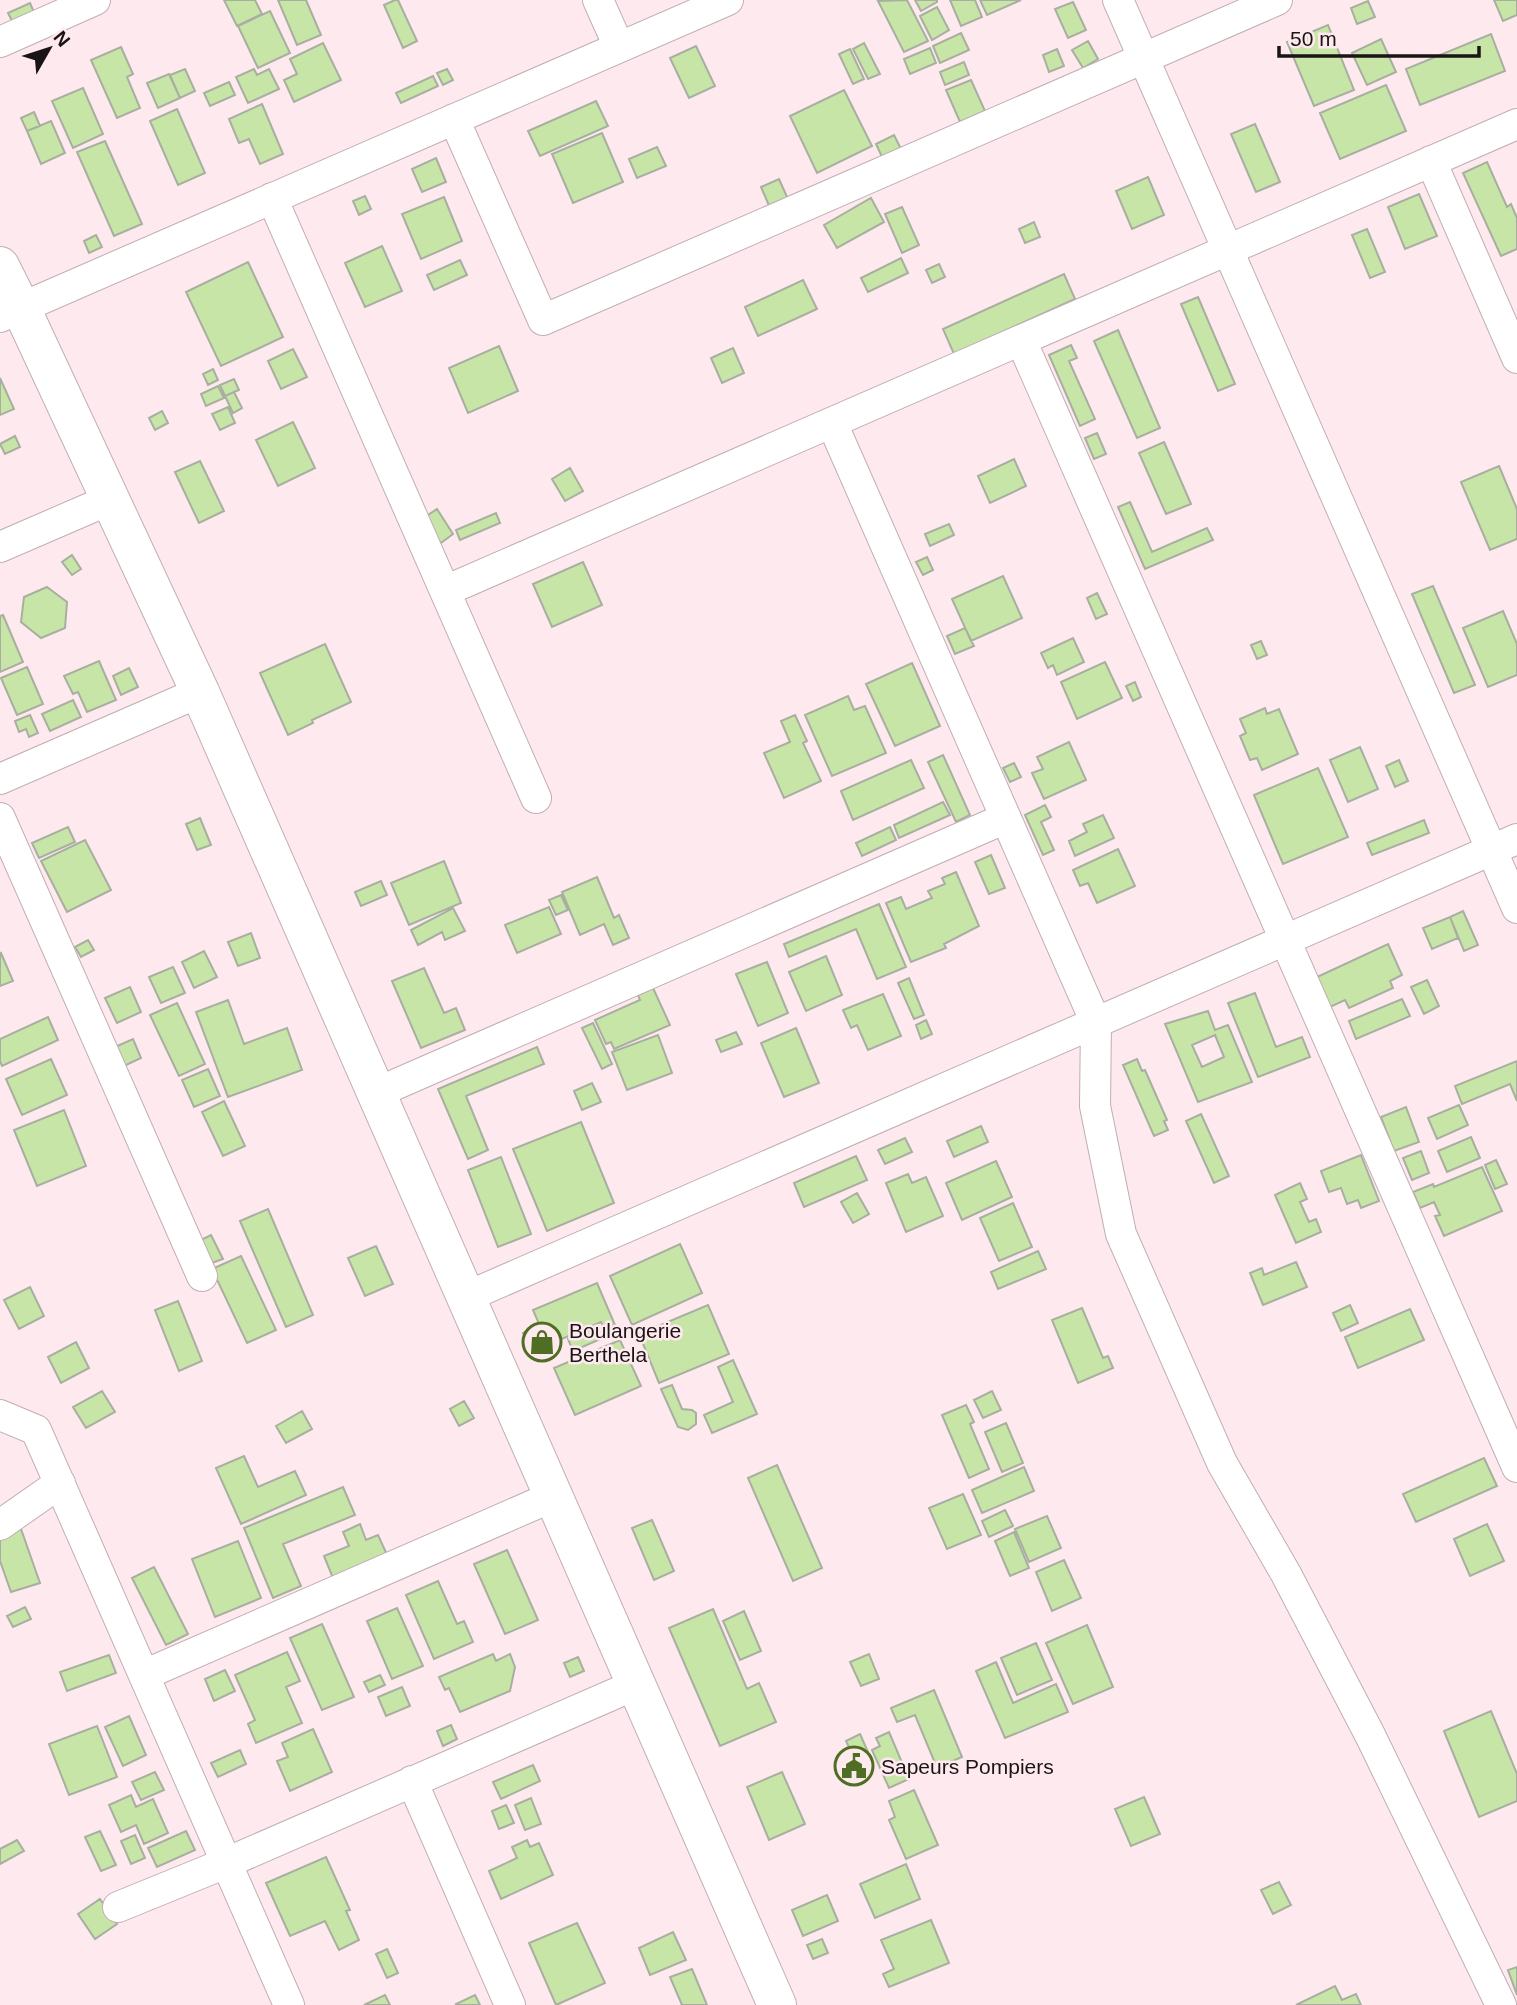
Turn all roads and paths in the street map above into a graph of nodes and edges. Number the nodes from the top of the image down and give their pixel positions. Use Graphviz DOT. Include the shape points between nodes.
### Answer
graph roads {
  1 [pos="95,0"];
  2 [pos="598,0"];
  3 [pos="728,0"];
  4 [pos="1118,0"];
  5 [pos="1277,0"];
  6 [pos="0,42"];
  7 [pos="619,47"];
  8 [pos="1143,58"];
  9 [pos="454,119"];
  10 [pos="1517,124"];
  11 [pos="1431,161"];
  12 [pos="272,198"];
  13 [pos="1228,250"];
  14 [pos="0,266"];
  15 [pos="11,312"];
  16 [pos="1021,340"];
  17 [pos="1517,358"];
  18 [pos="832,423"];
  19 [pos="111,499"];
  20 [pos="0,547"];
  21 [pos="445,591"];
  22 [pos="200,692"];
  23 [pos="0,779"];
  24 [pos="536,798"];
  25 [pos="0,818"];
  26 [pos="1006,818"];
  27 [pos="1504,845"];
  28 [pos="1517,908"];
  29 [pos="1285,940"];
  30 [pos="1096,1023"];
  31 [pos="376,1093"];
  32 [pos="202,1276"];
  33 [pos="466,1297"];
  34 [pos="0,1415"];
  35 [pos="1517,1467"];
  36 [pos="60,1483"];
  37 [pos="554,1496"];
  38 [pos="0,1525"];
  39 [pos="144,1675"];
  40 [pos="637,1684"];
  41 [pos="412,1782"];
  42 [pos="226,1863"];
  43 [pos="118,1907"];
  44 [pos="289,2005"];
  45 [pos="510,2005"];
  46 [pos="777,2005"];
  47 [pos="1501,2005"];
  1 -- 6 [label="street"];
  2 -- 7 [label="street"];
  3 -- 7 [label="street"];
  4 -- 8 [label="street"];
  5 -- 8 [label="street"];
  7 -- 9 [label="street"];
  8 -- 9 [label="street" via="543,320"];
  8 -- 13 [label="street"];
  9 -- 12 [label="street"];
  10 -- 11 [label="street"];
  11 -- 13 [label="street"];
  11 -- 17 [label="street"];
  12 -- 15 [label="street"];
  12 -- 21 [label="street"];
  13 -- 16 [label="street"];
  13 -- 27 [label="street"];
  14 -- 15 [label="main road"];
  15 -- 19 [label="main road"];
  16 -- 18 [label="street"];
  16 -- 29 [label="street"];
  18 -- 21 [label="street"];
  18 -- 26 [label="street"];
  19 -- 20 [label="street"];
  19 -- 22 [label="main road"];
  21 -- 24 [label="street"];
  22 -- 23 [label="street"];
  22 -- 31 [label="main road"];
  25 -- 32 [label="street"];
  26 -- 30 [label="street"];
  26 -- 31 [label="street"];
  27 -- 28 [label="street"];
  27 -- 29 [label="street"];
  29 -- 30 [label="street"];
  29 -- 35 [label="street"];
  30 -- 33 [label="street"];
  30 -- 47 [label="street" via="1095,1107 1121,1234 1222,1463 1363,1722"];
  31 -- 33 [label="main road"];
  33 -- 37 [label="main road"];
  34 -- 36 [label="street" via="36,1430"];
  36 -- 38 [label="street"];
  36 -- 39 [label="street"];
  37 -- 39 [label="street"];
  37 -- 40 [label="main road"];
  39 -- 42 [label="street"];
  40 -- 41 [label="street"];
  40 -- 46 [label="main road"];
  41 -- 42 [label="street"];
  41 -- 45 [label="street"];
  42 -- 43 [label="street"];
  42 -- 44 [label="street"];
}
